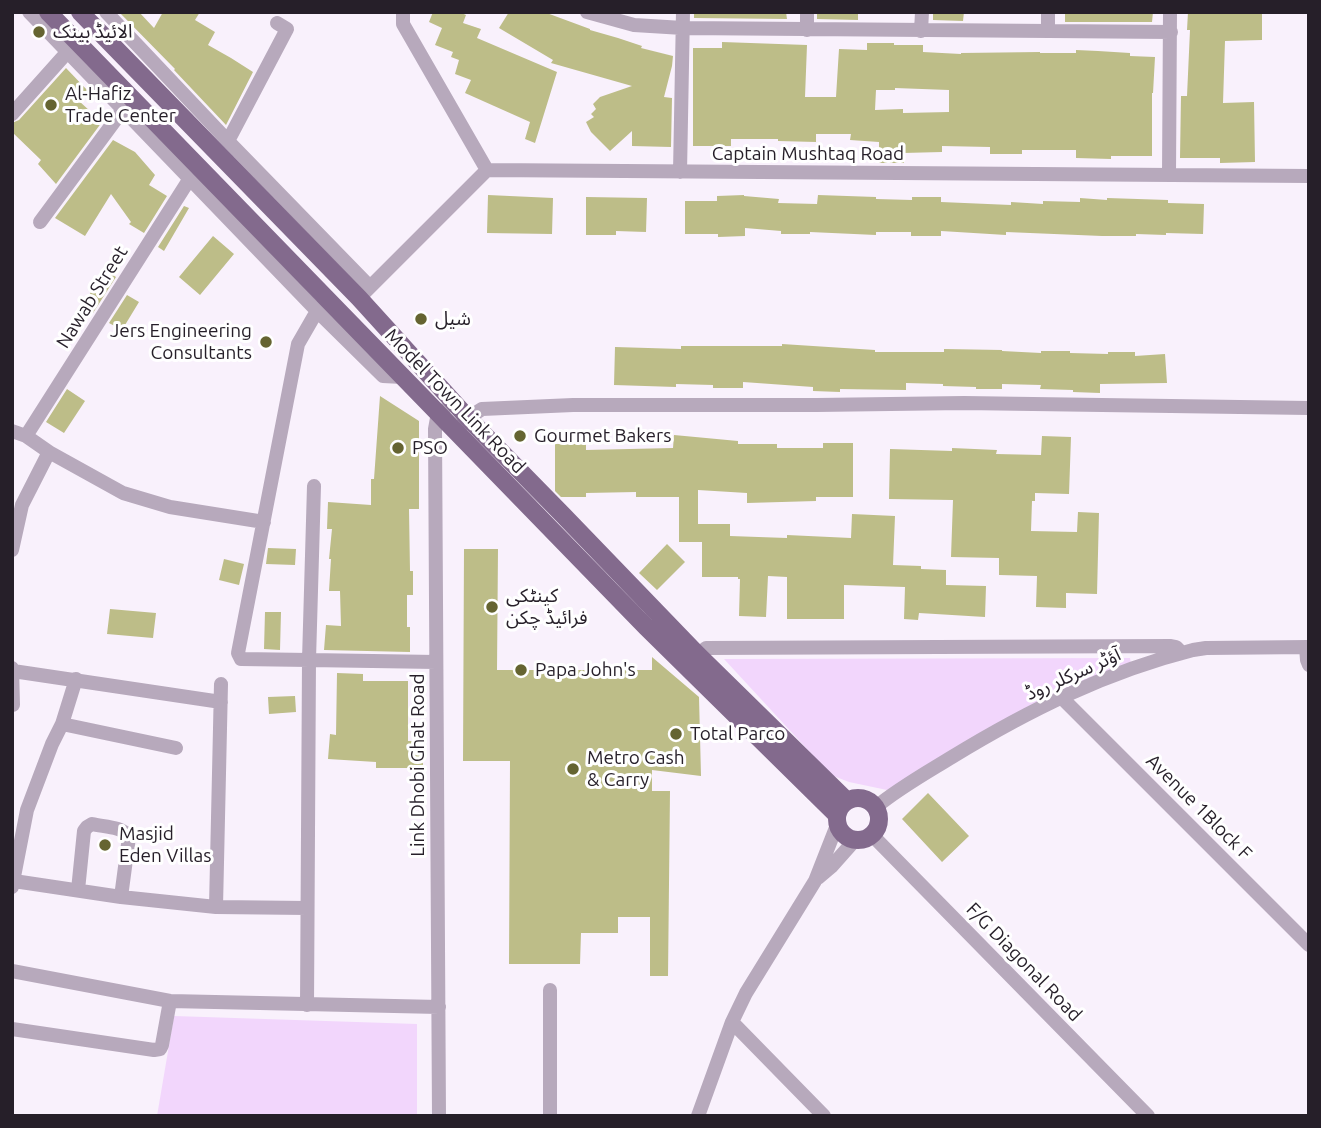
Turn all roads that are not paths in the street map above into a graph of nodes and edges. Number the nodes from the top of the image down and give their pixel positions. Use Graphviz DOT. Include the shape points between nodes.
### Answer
graph roads {
  1 [pos="29,12"];
  2 [pos="48,12"];
  3 [pos="80,12"];
  4 [pos="106,12"];
  5 [pos="403,12"];
  6 [pos="587,12"];
  7 [pos="683,12"];
  8 [pos="807,12"];
  9 [pos="922,12"];
  10 [pos="1048,12"];
  11 [pos="1170,12"];
  12 [pos="277,23"];
  13 [pos="683,28"];
  14 [pos="807,30"];
  15 [pos="1048,30"];
  16 [pos="921,31"];
  17 [pos="1171,32"];
  18 [pos="72,47"];
  19 [pos="122,111"];
  20 [pos="12,114"];
  21 [pos="228,141"];
  22 [pos="487,170"];
  23 [pos="193,173"];
  24 [pos="680,173"];
  25 [pos="1169,175"];
  26 [pos="1309,176"];
  27 [pos="40,222"];
  28 [pos="364,293"];
  29 [pos="322,305"];
  30 [pos="453,401"];
  31 [pos="1309,408"];
  32 [pos="440,414"];
  33 [pos="468,418"];
  34 [pos="456,432"];
  35 [pos="19,434"];
  36 [pos="49,452"];
  37 [pos="314,485"];
  38 [pos="17,503"];
  39 [pos="264,522"];
  40 [pos="12,550"];
  41 [pos="1308,647"];
  42 [pos="1182,653"];
  43 [pos="698,655"];
  44 [pos="309,660"];
  45 [pos="436,662"];
  46 [pos="1309,665"];
  47 [pos="13,669"];
  48 [pos="76,679"];
  49 [pos="222,684"];
  50 [pos="1061,697"];
  51 [pos="221,702"];
  52 [pos="13,705"];
  53 [pos="62,724"];
  54 [pos="176,748"];
  55 [pos="876,807"];
  56 [pos="840,813"];
  57 [pos="863,837"];
  58 [pos="815,881"];
  59 [pos="13,884"];
  60 [pos="78,890"];
  61 [pos="121,897"];
  62 [pos="216,907"];
  63 [pos="307,908"];
  64 [pos="1309,945"];
  65 [pos="12,971"];
  66 [pos="550,990"];
  67 [pos="170,1001"];
  68 [pos="307,1005"];
  69 [pos="439,1007"];
  70 [pos="732,1022"];
  71 [pos="12,1029"];
  72 [pos="439,1116"];
  73 [pos="550,1116"];
  74 [pos="698,1116"];
  75 [pos="824,1116"];
  76 [pos="1148,1116"];
  1 -- 18 [label="street"];
  2 -- 18 [label="main road, Model Town Link Road"];
  3 -- 28 [label="main road, Model Town Link Road"];
  4 -- 21 [label="street"];
  5 -- 22 [label="street" via="403,24"];
  6 -- 13 [label="street" via="634,25"];
  7 -- 13 [label="street"];
  8 -- 14 [label="street"];
  9 -- 16 [label="street"];
  10 -- 15 [label="street"];
  11 -- 17 [label="street"];
  12 -- 21 [label="street" via="287,29"];
  13 -- 14 [label="street"];
  13 -- 24 [label="street"];
  14 -- 16 [label="street"];
  15 -- 16 [label="street"];
  15 -- 17 [label="street"];
  17 -- 25 [label="street"];
  18 -- 19 [label="street"];
  18 -- 20 [label="street"];
  18 -- 23 [label="main road, Model Town Link Road"];
  19 -- 23 [label="street"];
  19 -- 27 [label="street"];
  21 -- 28 [label="street" via="329,236"];
  22 -- 24 [label="street, Captain Mushtaq Road"];
  22 -- 28 [label="street"];
  23 -- 29 [label="main road, Model Town Link Road"];
  23 -- 35 [label="street, Nawab Street"];
  24 -- 25 [label="street, Captain Mushtaq Road"];
  25 -- 26 [label="street, Captain Mushtaq Road"];
  28 -- 30 [label="main road, Model Town Link Road"];
  29 -- 32 [label="main road, Model Town Link Road"];
  29 -- 39 [label="street" via="298,344"];
  30 -- 32 [label="street"];
  30 -- 33 [label="main road, Model Town Link Road"];
  31 -- 33 [label="street" via="964,403 573,405 482,409"];
  32 -- 34 [label="main road, Model Town Link Road"];
  32 -- 45 [label="street, Link Dhobi Ghat Road" via="435,429"];
  33 -- 34 [label="street"];
  33 -- 43 [label="main road, Model Town Link Road"];
  34 -- 56 [label="main road, Model Town Link Road" via="646,627"];
  35 -- 36 [label="street"];
  36 -- 38 [label="street"];
  36 -- 39 [label="street" via="123,493 170,507"];
  37 -- 44 [label="street"];
  38 -- 40 [label="street"];
  39 -- 44 [label="street" via="238,653 241,659"];
  41 -- 42 [label="street, آؤٹر سرکلر روڈ"];
  41 -- 46 [label="street"];
  42 -- 43 [label="street" via="1171,646 706,648"];
  42 -- 50 [label="street, آؤٹر سرکلر روڈ"];
  43 -- 56 [label="main road, Model Town Link Road"];
  44 -- 45 [label="street"];
  44 -- 63 [label="street"];
  45 -- 69 [label="street, Link Dhobi Ghat Road"];
  47 -- 48 [label="street"];
  47 -- 52 [label="street"];
  48 -- 51 [label="street"];
  48 -- 53 [label="street"];
  49 -- 51 [label="street"];
  50 -- 55 [label="street, آؤٹر سرکلر روڈ" via="971,745"];
  50 -- 64 [label="street, Avenue 1Block F"];
  51 -- 62 [label="street"];
  53 -- 54 [label="street"];
  53 -- 59 [label="street" via="27,810"];
  55 -- 56 [label="main road" via="854,798"];
  55 -- 57 [label="main road" via="878,827"];
  56 -- 57 [label="main road" via="844,835"];
  56 -- 58 [label="street"];
  57 -- 58 [label="street"];
  57 -- 76 [label="street, F/G Diagonal Road"];
  58 -- 70 [label="street"];
  59 -- 60 [label="street"];
  60 -- 61 [label="street"];
  60 -- 61 [label="street" via="84,831 92,824 122,830 129,838"];
  61 -- 62 [label="street"];
  62 -- 63 [label="street"];
  63 -- 68 [label="street"];
  65 -- 67 [label="street"];
  66 -- 73 [label="street"];
  67 -- 68 [label="street"];
  67 -- 71 [label="street" via="160,1049"];
  68 -- 69 [label="street"];
  69 -- 72 [label="street, Link Dhobi Ghat Road"];
  70 -- 74 [label="street"];
  70 -- 75 [label="street"];
}
